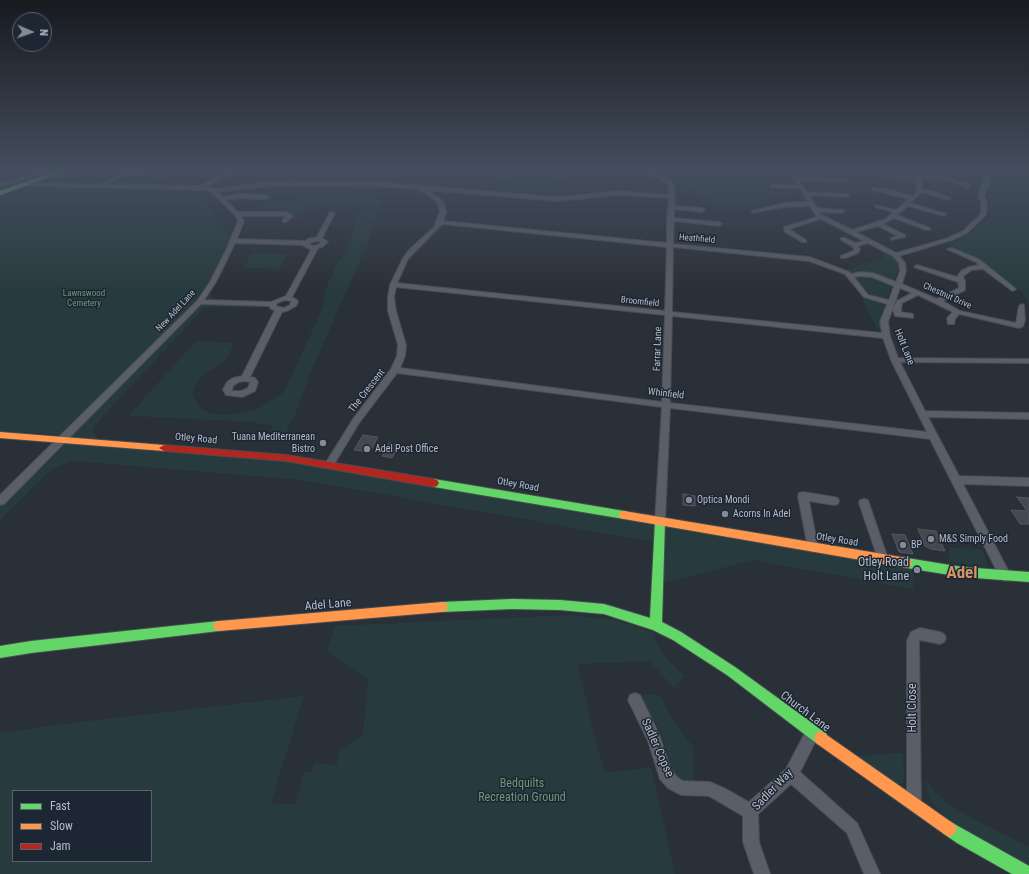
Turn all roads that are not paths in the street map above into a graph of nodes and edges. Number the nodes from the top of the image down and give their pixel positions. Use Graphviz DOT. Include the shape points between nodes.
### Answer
graph roads {
  1 [pos="234,211"];
  2 [pos="444,211"];
  3 [pos="671,211"];
  4 [pos="759,211"];
  5 [pos="816,211"];
  6 [pos="836,211"];
  7 [pos="842,211"];
  8 [pos="894,211"];
  9 [pos="932,211"];
  10 [pos="984,211"];
  11 [pos="754,212"];
  12 [pos="898,212"];
  13 [pos="332,213"];
  14 [pos="237,214"];
  15 [pos="944,214"];
  16 [pos="893,216"];
  17 [pos="822,217"];
  18 [pos="670,219"];
  19 [pos="285,221"];
  20 [pos="440,222"];
  21 [pos="719,224"];
  22 [pos="878,224"];
  23 [pos="928,229"];
  24 [pos="852,232"];
  25 [pos="911,234"];
  26 [pos="903,236"];
  27 [pos="319,239"];
  28 [pos="843,239"];
  29 [pos="893,239"];
  30 [pos="232,241"];
  31 [pos="804,241"];
  32 [pos="869,241"];
  33 [pos="306,243"];
  34 [pos="854,245"];
  35 [pos="670,246"];
  36 [pos="315,248"];
  37 [pos="950,249"];
  38 [pos="895,255"];
  39 [pos="843,258"];
  40 [pos="917,267"];
  41 [pos="985,267"];
  42 [pos="850,276"];
  43 [pos="962,281"];
  44 [pos="393,285"];
  45 [pos="898,286"];
  46 [pos="1013,288"];
  47 [pos="917,293"];
  48 [pos="288,298"];
  49 [pos="938,301"];
  50 [pos="199,302"];
  51 [pos="891,303"];
  52 [pos="272,304"];
  53 [pos="1022,306"];
  54 [pos="279,310"];
  55 [pos="958,312"];
  56 [pos="669,314"];
  57 [pos="910,316"];
  58 [pos="951,322"];
  59 [pos="886,336"];
  60 [pos="896,360"];
  61 [pos="1029,361"];
  62 [pos="395,370"];
  63 [pos="244,378"];
  64 [pos="666,405"];
  65 [pos="924,414"];
  66 [pos="1029,416"];
  67 [pos="0,435"];
  68 [pos="935,436"];
  69 [pos="62,440"];
  70 [pos="330,464"];
  71 [pos="956,480"];
  72 [pos="1029,482"];
  73 [pos="0,501"];
  74 [pos="834,501"];
  75 [pos="864,503"];
  76 [pos="660,520"];
  77 [pos="813,548"];
  78 [pos="883,559"];
  79 [pos="1005,576"];
  80 [pos="1029,577"];
  81 [pos="656,625"];
  82 [pos="940,638"];
  83 [pos="0,652"];
  84 [pos="635,700"];
  85 [pos="813,732"];
  86 [pos="791,774"];
  87 [pos="914,805"];
  88 [pos="751,812"];
  89 [pos="762,874"];
  90 [pos="872,874"];
  91 [pos="1028,874"];
  1 -- 14 [label="street"];
  2 -- 20 [label="street"];
  3 -- 18 [label="street, Farrar Lane"];
  4 -- 11 [label="street"];
  5 -- 17 [label="street"];
  6 -- 7 [label="street"];
  8 -- 12 [label="street"];
  9 -- 15 [label="street"];
  10 -- 38 [label="street" via="984,214 965,232"];
  12 -- 16 [label="street"];
  13 -- 27 [label="street"];
  14 -- 19 [label="street" via="290,216"];
  14 -- 30 [label="street, New Adel Lane" via="241,221"];
  16 -- 22 [label="street"];
  16 -- 23 [label="street"];
  17 -- 24 [label="street"];
  17 -- 31 [label="street" via="786,228"];
  18 -- 21 [label="street"];
  18 -- 35 [label="street, Farrar Lane"];
  20 -- 35 [label="street, Heathfield"];
  20 -- 44 [label="street, The Crescent" via="405,259"];
  22 -- 24 [label="street"];
  22 -- 26 [label="street"];
  24 -- 32 [label="street"];
  25 -- 26 [label="street"];
  26 -- 29 [label="street"];
  27 -- 33 [label="street"];
  27 -- 36 [label="street" via="324,240 325,244"];
  28 -- 34 [label="street"];
  30 -- 33 [label="street"];
  30 -- 50 [label="street, New Adel Lane" via="213,282"];
  32 -- 34 [label="street"];
  32 -- 38 [label="street"];
  33 -- 36 [label="street" via="306,246"];
  34 -- 39 [label="street" via="856,252"];
  35 -- 42 [label="street, Heathfield" via="810,259"];
  35 -- 56 [label="street, Farrar Lane"];
  36 -- 48 [label="street"];
  37 -- 41 [label="street" via="975,259"];
  38 -- 45 [label="street, Holt Lane" via="902,263 903,271"];
  40 -- 43 [label="street"];
  41 -- 43 [label="street" via="971,268 963,272 960,276"];
  41 -- 46 [label="street"];
  42 -- 45 [label="street, Chestnut Drive" via="866,274"];
  42 -- 51 [label="street, Heathfield" via="866,296"];
  43 -- 49 [label="street" via="960,291"];
  44 -- 56 [label="street, Broomfield"];
  44 -- 62 [label="street, The Crescent" via="390,297 392,311 402,345 401,356"];
  45 -- 47 [label="street, Chestnut Drive"];
  45 -- 51 [label="street, Holt Lane"];
  47 -- 49 [label="street, Chestnut Drive"];
  47 -- 57 [label="street" via="899,302 898,314"];
  48 -- 52 [label="street"];
  48 -- 54 [label="street" via="294,300 295,304 288,309"];
  49 -- 55 [label="street, Chestnut Drive"];
  50 -- 52 [label="street"];
  50 -- 69 [label="street, New Adel Lane"];
  51 -- 59 [label="street, Holt Lane" via="884,322"];
  52 -- 54 [label="street" via="273,308"];
  53 -- 55 [label="street, Chestnut Drive" via="1022,320 1019,326"];
  54 -- 63 [label="street"];
  55 -- 58 [label="street" via="951,318"];
  56 -- 59 [label="street, Broomfield"];
  56 -- 64 [label="street, Farrar Lane"];
  59 -- 60 [label="street, Holt Lane"];
  60 -- 61 [label="street"];
  60 -- 65 [label="street, Holt Lane"];
  62 -- 64 [label="street, Whinfield"];
  62 -- 70 [label="street, The Crescent" via="356,421"];
  64 -- 68 [label="street, Whinfield"];
  64 -- 76 [label="street, Farrar Lane"];
  65 -- 66 [label="street"];
  65 -- 68 [label="street, Holt Lane"];
  67 -- 69 [label="main road, Otley Road"];
  68 -- 71 [label="street, Holt Lane"];
  69 -- 70 [label="main road, Otley Road" via="286,458"];
  69 -- 73 [label="street, New Adel Lane"];
  70 -- 76 [label="main road, Otley Road"];
  71 -- 72 [label="street"];
  71 -- 79 [label="street, Holt Lane"];
  74 -- 77 [label="street" via="803,496"];
  75 -- 78 [label="street"];
  76 -- 77 [label="main road, Otley Road"];
  76 -- 81 [label="main road"];
  77 -- 78 [label="main road, Otley Road"];
  78 -- 79 [label="main road, Otley Road"];
  79 -- 80 [label="main road, Otley Road"];
  81 -- 83 [label="main road, Adel Lane" via="604,609 512,604 268,621"];
  81 -- 85 [label="main road, Church Lane" via="730,671"];
  82 -- 87 [label="street, Holt Close" via="920,634 915,636 913,641"];
  84 -- 88 [label="street, Sadler Copse" via="654,739 665,774 673,783 682,788 710,789"];
  85 -- 86 [label="street, Sadler Way"];
  85 -- 87 [label="main road, Church Lane"];
  86 -- 88 [label="street, Sadler Way"];
  86 -- 90 [label="street" via="852,828"];
  87 -- 91 [label="main road, Church Lane" via="962,838"];
  88 -- 89 [label="street, Sadler Way" via="751,842"];
}
